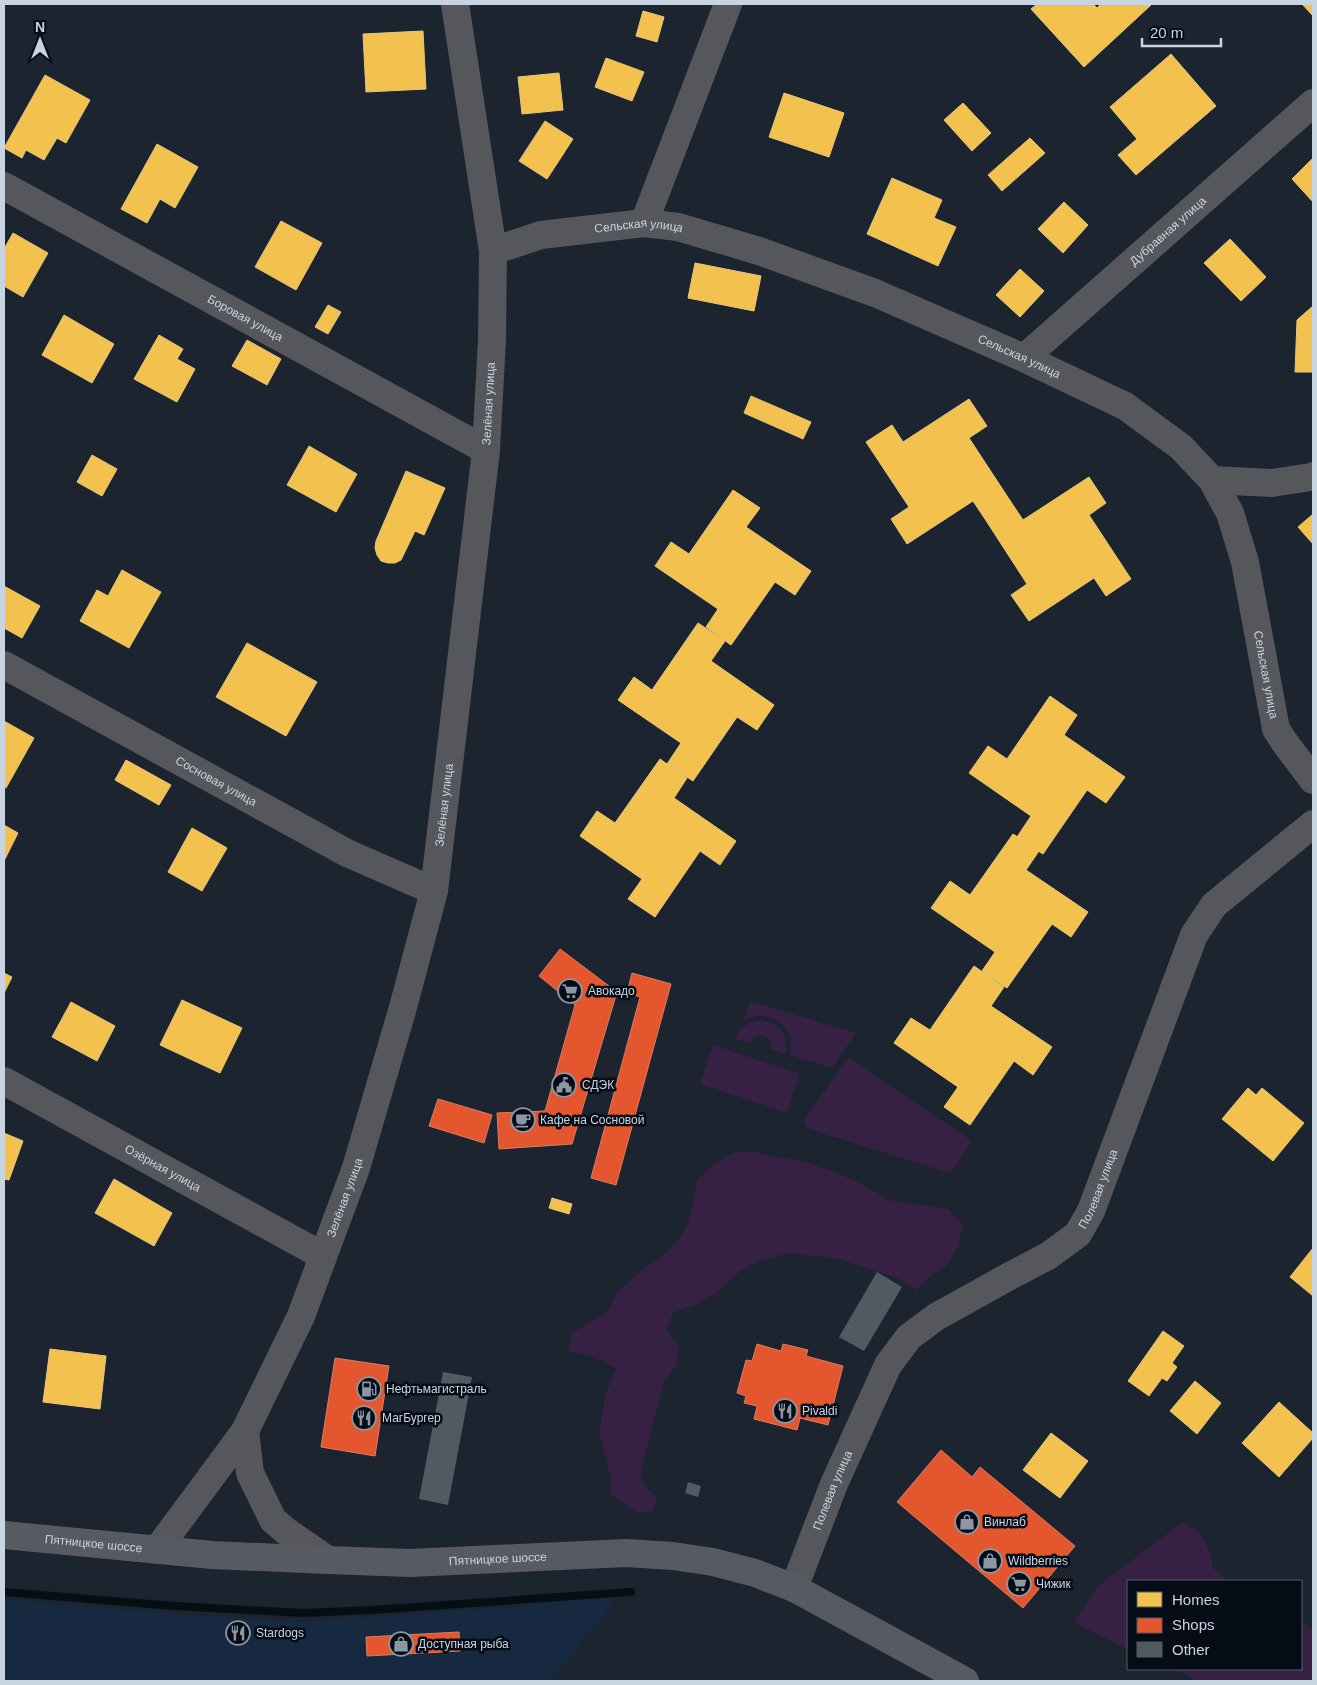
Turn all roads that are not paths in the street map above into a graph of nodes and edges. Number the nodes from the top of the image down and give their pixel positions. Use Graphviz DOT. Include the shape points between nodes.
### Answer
graph roads {
  1 [pos="455,4"];
  2 [pos="728,4"];
  3 [pos="1313,103"];
  4 [pos="4,186"];
  5 [pos="644,223"];
  6 [pos="493,251"];
  7 [pos="1024,358"];
  8 [pos="486,450"];
  9 [pos="1313,476"];
  10 [pos="1212,480"];
  11 [pos="4,664"];
  12 [pos="1313,780"];
  13 [pos="1313,824"];
  14 [pos="434,891"];
  15 [pos="4,1081"];
  16 [pos="323,1256"];
  17 [pos="245,1431"];
  18 [pos="4,1535"];
  19 [pos="157,1550"];
  20 [pos="328,1560"];
  21 [pos="794,1588"];
  22 [pos="965,1681"];
  1 -- 6 [label="street, Зелёная улица"];
  2 -- 5 [label="street"];
  3 -- 7 [label="street, Дубравная улица"];
  4 -- 8 [label="street, Боровая улица"];
  5 -- 6 [label="street, Сельская улица" via="541,235"];
  5 -- 7 [label="street, Сельская улица" via="678,227 759,251 875,293"];
  6 -- 8 [label="street, Зелёная улица"];
  7 -- 10 [label="street, Сельская улица" via="1125,406 1181,447"];
  8 -- 14 [label="street, Зелёная улица"];
  9 -- 10 [label="street" via="1272,483"];
  10 -- 12 [label="street, Сельская улица" via="1230,513 1244,562 1276,729"];
  11 -- 14 [label="street, Сосновая улица" via="347,853"];
  13 -- 21 [label="street, Полевая улица" via="1214,905 1194,934 1091,1211 1078,1234 1048,1256 936,1317 909,1337 888,1365 834,1484"];
  14 -- 16 [label="street, Зелёная улица" via="356,1168"];
  15 -- 16 [label="street, Озёрная улица"];
  16 -- 17 [label="street, Зелёная улица" via="300,1316"];
  17 -- 19 [label="street, Зелёная улица"];
  17 -- 20 [label="street" via="250,1473 274,1520"];
  18 -- 19 [label="main road, Пятницкое шоссе"];
  19 -- 20 [label="main road, Пятницкое шоссе"];
  20 -- 21 [label="main road, Пятницкое шоссе" via="410,1563 626,1554 674,1556 755,1573"];
  21 -- 22 [label="main road, Пятницкое шоссе"];
}
